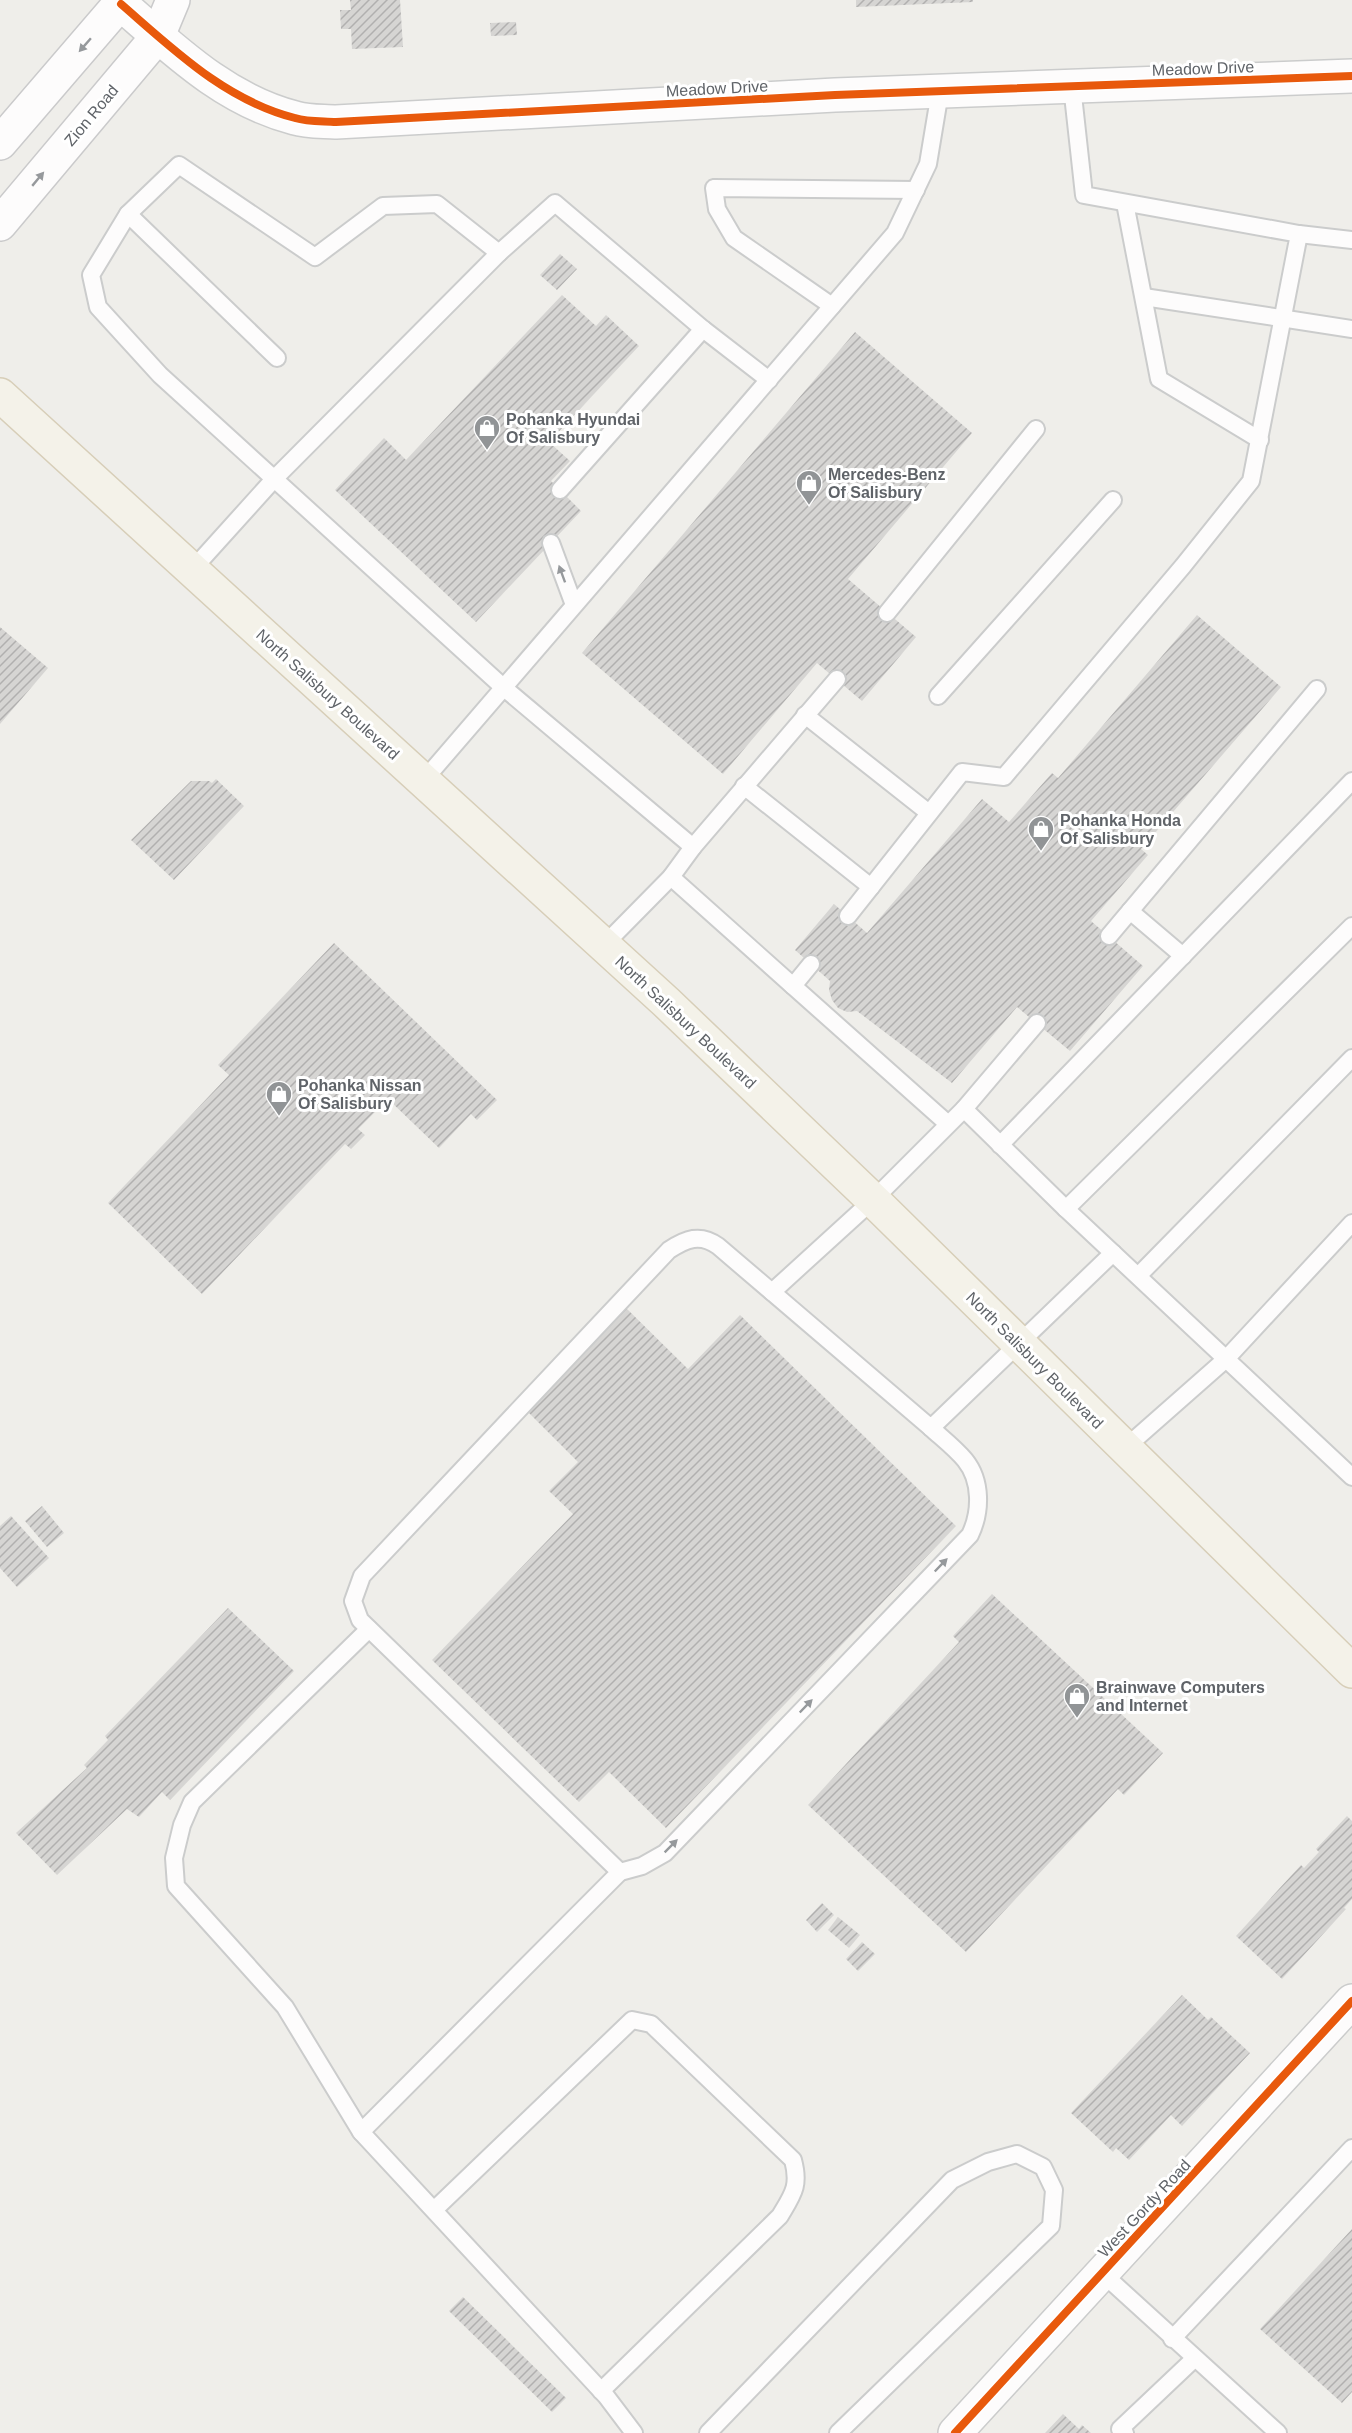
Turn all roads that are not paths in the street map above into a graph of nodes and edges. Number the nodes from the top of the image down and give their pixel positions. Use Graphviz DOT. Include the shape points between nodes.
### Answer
graph roads {
  1 [pos="173,0"];
  2 [pos="122,2"];
  3 [pos="158,36"];
  4 [pos="1352,76"];
  5 [pos="1072,87"];
  6 [pos="940,92"];
  7 [pos="0,143"];
  8 [pos="915,190"];
  9 [pos="1125,203"];
  10 [pos="128,214"];
  11 [pos="0,224"];
  12 [pos="1299,234"];
  13 [pos="1352,240"];
  14 [pos="499,253"];
  15 [pos="1144,297"];
  16 [pos="832,306"];
  17 [pos="1283,319"];
  18 [pos="703,329"];
  19 [pos="1352,329"];
  20 [pos="277,358"];
  21 [pos="769,380"];
  22 [pos="0,395"];
  23 [pos="1036,429"];
  24 [pos="1260,441"];
  25 [pos="275,478"];
  26 [pos="560,490"];
  27 [pos="1113,500"];
  28 [pos="551,543"];
  29 [pos="192,570"];
  30 [pos="574,605"];
  31 [pos="887,613"];
  32 [pos="837,679"];
  33 [pos="503,687"];
  34 [pos="1317,689"];
  35 [pos="938,696"];
  36 [pos="805,715"];
  37 [pos="424,780"];
  38 [pos="1352,781"];
  39 [pos="744,786"];
  40 [pos="929,813"];
  41 [pos="693,848"];
  42 [pos="670,877"];
  43 [pos="871,887"];
  44 [pos="1130,911"];
  45 [pos="848,916"];
  46 [pos="1352,926"];
  47 [pos="1108,936"];
  48 [pos="604,945"];
  49 [pos="1183,956"];
  50 [pos="811,964"];
  51 [pos="793,986"];
  52 [pos="1037,1023"];
  53 [pos="1352,1058"];
  54 [pos="963,1109"];
  55 [pos="948,1124"];
  56 [pos="1000,1145"];
  57 [pos="873,1200"];
  58 [pos="1066,1209"];
  59 [pos="1352,1223"];
  60 [pos="1113,1253"];
  61 [pos="1138,1276"];
  62 [pos="772,1292"];
  63 [pos="1019,1344"];
  64 [pos="1226,1359"];
  65 [pos="931,1428"];
  66 [pos="1125,1448"];
  67 [pos="1352,1477"];
  68 [pos="369,1629"];
  69 [pos="1352,1671"];
  70 [pos="620,1872"];
  71 [pos="1352,2001"];
  72 [pos="361,2132"];
  73 [pos="1352,2148"];
  74 [pos="434,2210"];
  75 [pos="1102,2273"];
  76 [pos="1172,2339"];
  77 [pos="1194,2359"];
  78 [pos="601,2391"];
  79 [pos="634,2433"];
  80 [pos="708,2433"];
  81 [pos="837,2433"];
  82 [pos="955,2433"];
  83 [pos="1125,2433"];
  84 [pos="1278,2433"];
  1 -- 3 [label="street, Zion Road"];
  2 -- 3 [label="street, Meadow Drive"];
  2 -- 7 [label="street, one-way"];
  3 -- 6 [label="street, Meadow Drive" via="208,78 248,102 296,119 336,122"];
  11 -- 3 [label="street, Zion Road, one-way"];
  4 -- 5 [label="street, Meadow Drive"];
  5 -- 6 [label="street, Meadow Drive"];
  5 -- 9 [label="lane" via="1084,195"];
  6 -- 8 [label="lane" via="928,164"];
  8 -- 16 [label="lane" via="895,233"];
  8 -- 16 [label="lane" via="714,188 717,209 734,238"];
  9 -- 12 [label="lane"];
  9 -- 15 [label="lane"];
  10 -- 14 [label="lane" via="179,165 315,257 383,206 437,204"];
  10 -- 20 [label="lane"];
  10 -- 25 [label="lane" via="91,275 98,307 160,375"];
  12 -- 13 [label="lane"];
  12 -- 17 [label="lane"];
  14 -- 18 [label="lane" via="555,203"];
  14 -- 25 [label="lane"];
  15 -- 17 [label="lane"];
  15 -- 24 [label="lane" via="1159,379"];
  16 -- 21 [label="lane"];
  17 -- 19 [label="lane"];
  17 -- 24 [label="lane"];
  18 -- 21 [label="lane"];
  18 -- 26 [label="lane"];
  21 -- 30 [label="lane"];
  22 -- 29 [label="main road, North Salisbury Boulevard"];
  23 -- 31 [label="lane"];
  24 -- 40 [label="lane" via="1251,481 1184,566 1004,777 962,772"];
  25 -- 29 [label="lane"];
  25 -- 33 [label="lane"];
  27 -- 35 [label="lane"];
  30 -- 28 [label="lane, one-way"];
  29 -- 37 [label="main road, North Salisbury Boulevard"];
  30 -- 33 [label="lane"];
  32 -- 36 [label="lane"];
  33 -- 37 [label="lane"];
  33 -- 41 [label="lane"];
  34 -- 44 [label="lane"];
  36 -- 39 [label="lane"];
  36 -- 40 [label="lane"];
  37 -- 48 [label="main road, North Salisbury Boulevard"];
  38 -- 49 [label="lane"];
  39 -- 41 [label="lane"];
  39 -- 43 [label="lane"];
  40 -- 43 [label="lane"];
  41 -- 42 [label="lane"];
  42 -- 48 [label="lane"];
  42 -- 51 [label="lane"];
  43 -- 45 [label="lane"];
  44 -- 47 [label="lane"];
  44 -- 49 [label="lane"];
  46 -- 58 [label="lane"];
  48 -- 57 [label="main road, North Salisbury Boulevard"];
  49 -- 56 [label="lane"];
  50 -- 51 [label="lane"];
  51 -- 55 [label="lane"];
  52 -- 54 [label="lane"];
  53 -- 61 [label="lane"];
  54 -- 55 [label="lane"];
  54 -- 56 [label="lane"];
  55 -- 57 [label="lane"];
  56 -- 58 [label="lane"];
  57 -- 62 [label="lane"];
  57 -- 63 [label="main road, North Salisbury Boulevard"];
  58 -- 60 [label="lane"];
  59 -- 64 [label="lane"];
  60 -- 61 [label="lane"];
  60 -- 63 [label="lane"];
  61 -- 64 [label="lane"];
  62 -- 65 [label="lane"];
  62 -- 68 [label="lane" via="709,1239 686,1239 669,1250 362,1576 353,1600 360,1620"];
  63 -- 65 [label="lane"];
  63 -- 66 [label="main road, North Salisbury Boulevard"];
  64 -- 66 [label="lane"];
  64 -- 67 [label="lane"];
  70 -- 65 [label="lane, one-way" via="642,1866 665,1853 970,1535 978,1509 975,1482 966,1461"];
  66 -- 69 [label="main road, North Salisbury Boulevard"];
  68 -- 70 [label="lane"];
  68 -- 72 [label="lane" via="192,1802 174,1858 176,1886 285,2007"];
  70 -- 72 [label="lane"];
  71 -- 75 [label="street, West Gordy Road"];
  72 -- 74 [label="lane"];
  73 -- 76 [label="lane"];
  74 -- 78 [label="lane"];
  74 -- 78 [label="lane" via="632,2020 651,2024 793,2160 795,2190 780,2216"];
  75 -- 76 [label="lane"];
  75 -- 82 [label="street, West Gordy Road"];
  76 -- 77 [label="lane"];
  77 -- 83 [label="lane" via="1120,2429"];
  77 -- 84 [label="lane"];
  78 -- 79 [label="lane"];
  80 -- 81 [label="lane" via="952,2180 988,2162 1017,2154 1043,2167 1054,2190 1051,2226"];
}
